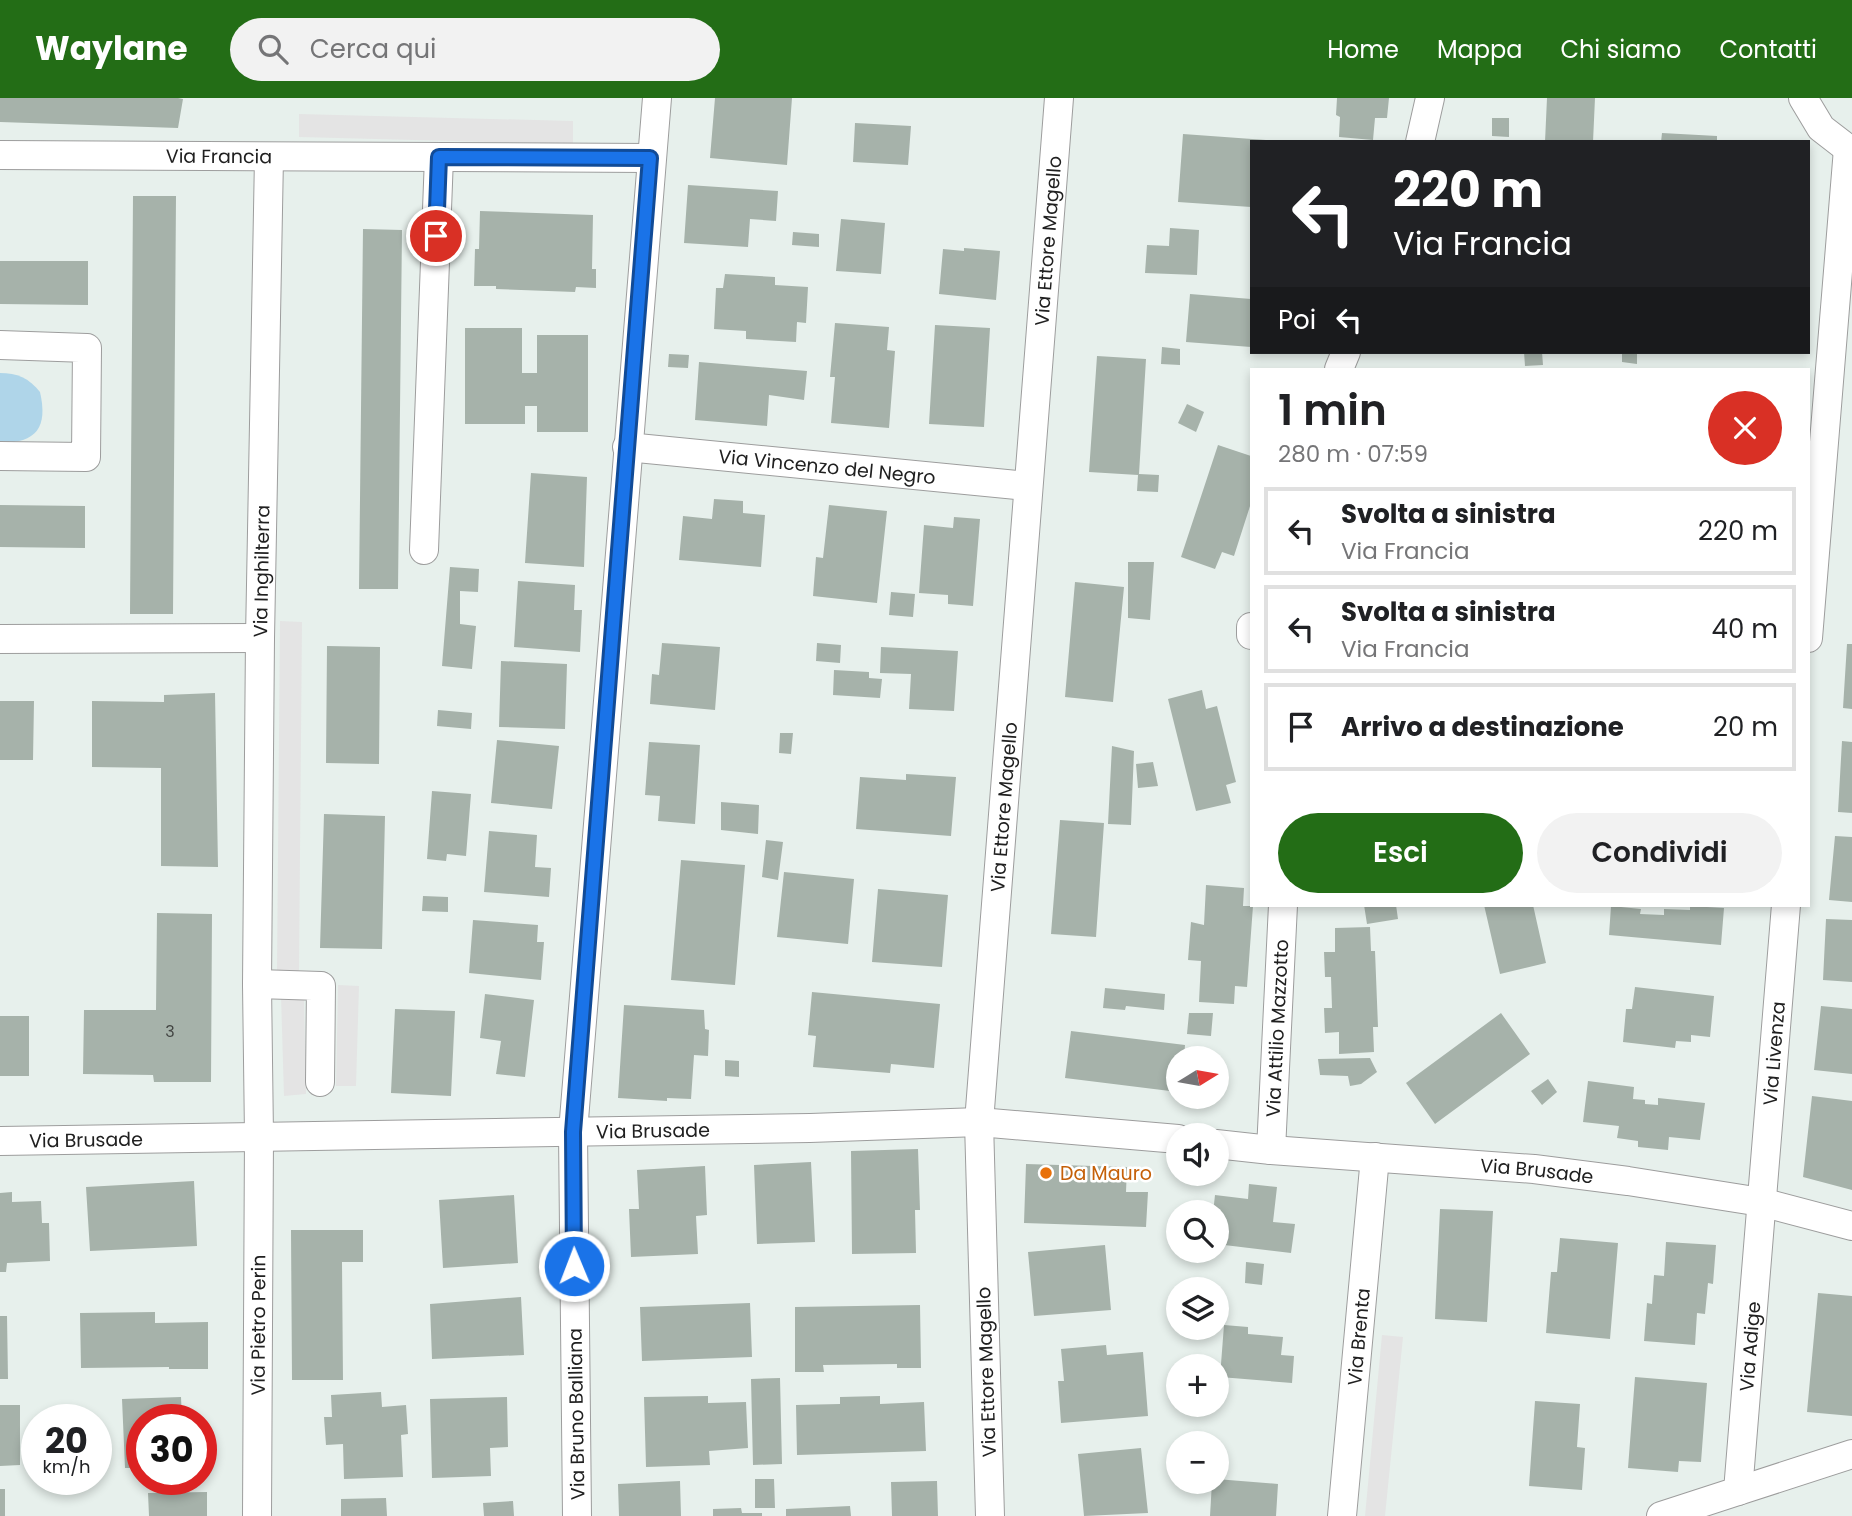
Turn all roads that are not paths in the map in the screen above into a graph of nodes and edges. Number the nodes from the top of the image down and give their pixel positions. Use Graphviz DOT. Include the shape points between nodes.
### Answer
graph roads {
  1 [pos="657,98"];
  2 [pos="1059,98"];
  3 [pos="1430,98"];
  4 [pos="1803,98"];
  5 [pos="1420,140"];
  6 [pos="1850,151"];
  7 [pos="0,155"];
  8 [pos="269,157"];
  9 [pos="439,157"];
  10 [pos="650,158"];
  11 [pos="0,345"];
  12 [pos="627,447"];
  13 [pos="0,457"];
  14 [pos="1027,486"];
  15 [pos="424,550"];
  16 [pos="1810,615"];
  17 [pos="260,638"];
  18 [pos="0,639"];
  19 [pos="1283,907"];
  20 [pos="1786,907"];
  21 [pos="257,985"];
  22 [pos="320,1082"];
  23 [pos="979,1122"];
  24 [pos="573,1132"];
  25 [pos="259,1136"];
  26 [pos="1166,1138"];
  27 [pos="0,1141"];
  28 [pos="1229,1145"];
  29 [pos="1271,1150"];
  30 [pos="1375,1157"];
  31 [pos="1761,1202"];
  32 [pos="1852,1226"];
  33 [pos="1852,1454"];
  34 [pos="1738,1491"];
  35 [pos="257,1516"];
  36 [pos="577,1516"];
  37 [pos="990,1516"];
  38 [pos="1342,1516"];
  39 [pos="1661,1516"];
  1 -- 10 [label="street, Via Bruno Balliana"];
  2 -- 14 [label="street, Via Ettore Magello"];
  3 -- 5 [label="street"];
  4 -- 6 [label="street" via="1821,128"];
  6 -- 16 [label="street"];
  7 -- 8 [label="street, Via Francia"];
  8 -- 9 [label="street, Via Francia"];
  8 -- 17 [label="street, Via Inghilterra"];
  9 -- 10 [label="street, Via Francia"];
  9 -- 15 [label="street"];
  10 -- 12 [label="street, Via Bruno Balliana"];
  11 -- 13 [label="street" via="86,348 86,457"];
  12 -- 14 [label="street, Via Vincenzo del Negro"];
  12 -- 24 [label="street, Via Bruno Balliana"];
  14 -- 23 [label="street, Via Ettore Magello"];
  17 -- 18 [label="street"];
  17 -- 21 [label="street, Via Inghilterra"];
  19 -- 29 [label="street, Via Attilio Mazzotto"];
  20 -- 31 [label="street, Via Livenza"];
  21 -- 22 [label="street" via="321,986"];
  21 -- 25 [label="street, Via Inghilterra"];
  23 -- 24 [label="street, Via Brusade"];
  23 -- 26 [label="street, Via Brusade"];
  23 -- 37 [label="street, Via Ettore Magello"];
  24 -- 25 [label="street, Via Brusade"];
  24 -- 36 [label="street, Via Bruno Balliana"];
  25 -- 27 [label="street, Via Brusade"];
  25 -- 35 [label="street, Via Pietro Perin"];
  28 -- 29 [label="street, Via Brusade"];
  29 -- 30 [label="street, Via Brusade"];
  30 -- 31 [label="street, Via Brusade" via="1534,1169"];
  30 -- 38 [label="street, Via Brenta"];
  31 -- 32 [label="street, Via Brusade"];
  31 -- 34 [label="street, Via Adige"];
  33 -- 34 [label="street"];
  34 -- 39 [label="street"];
}
